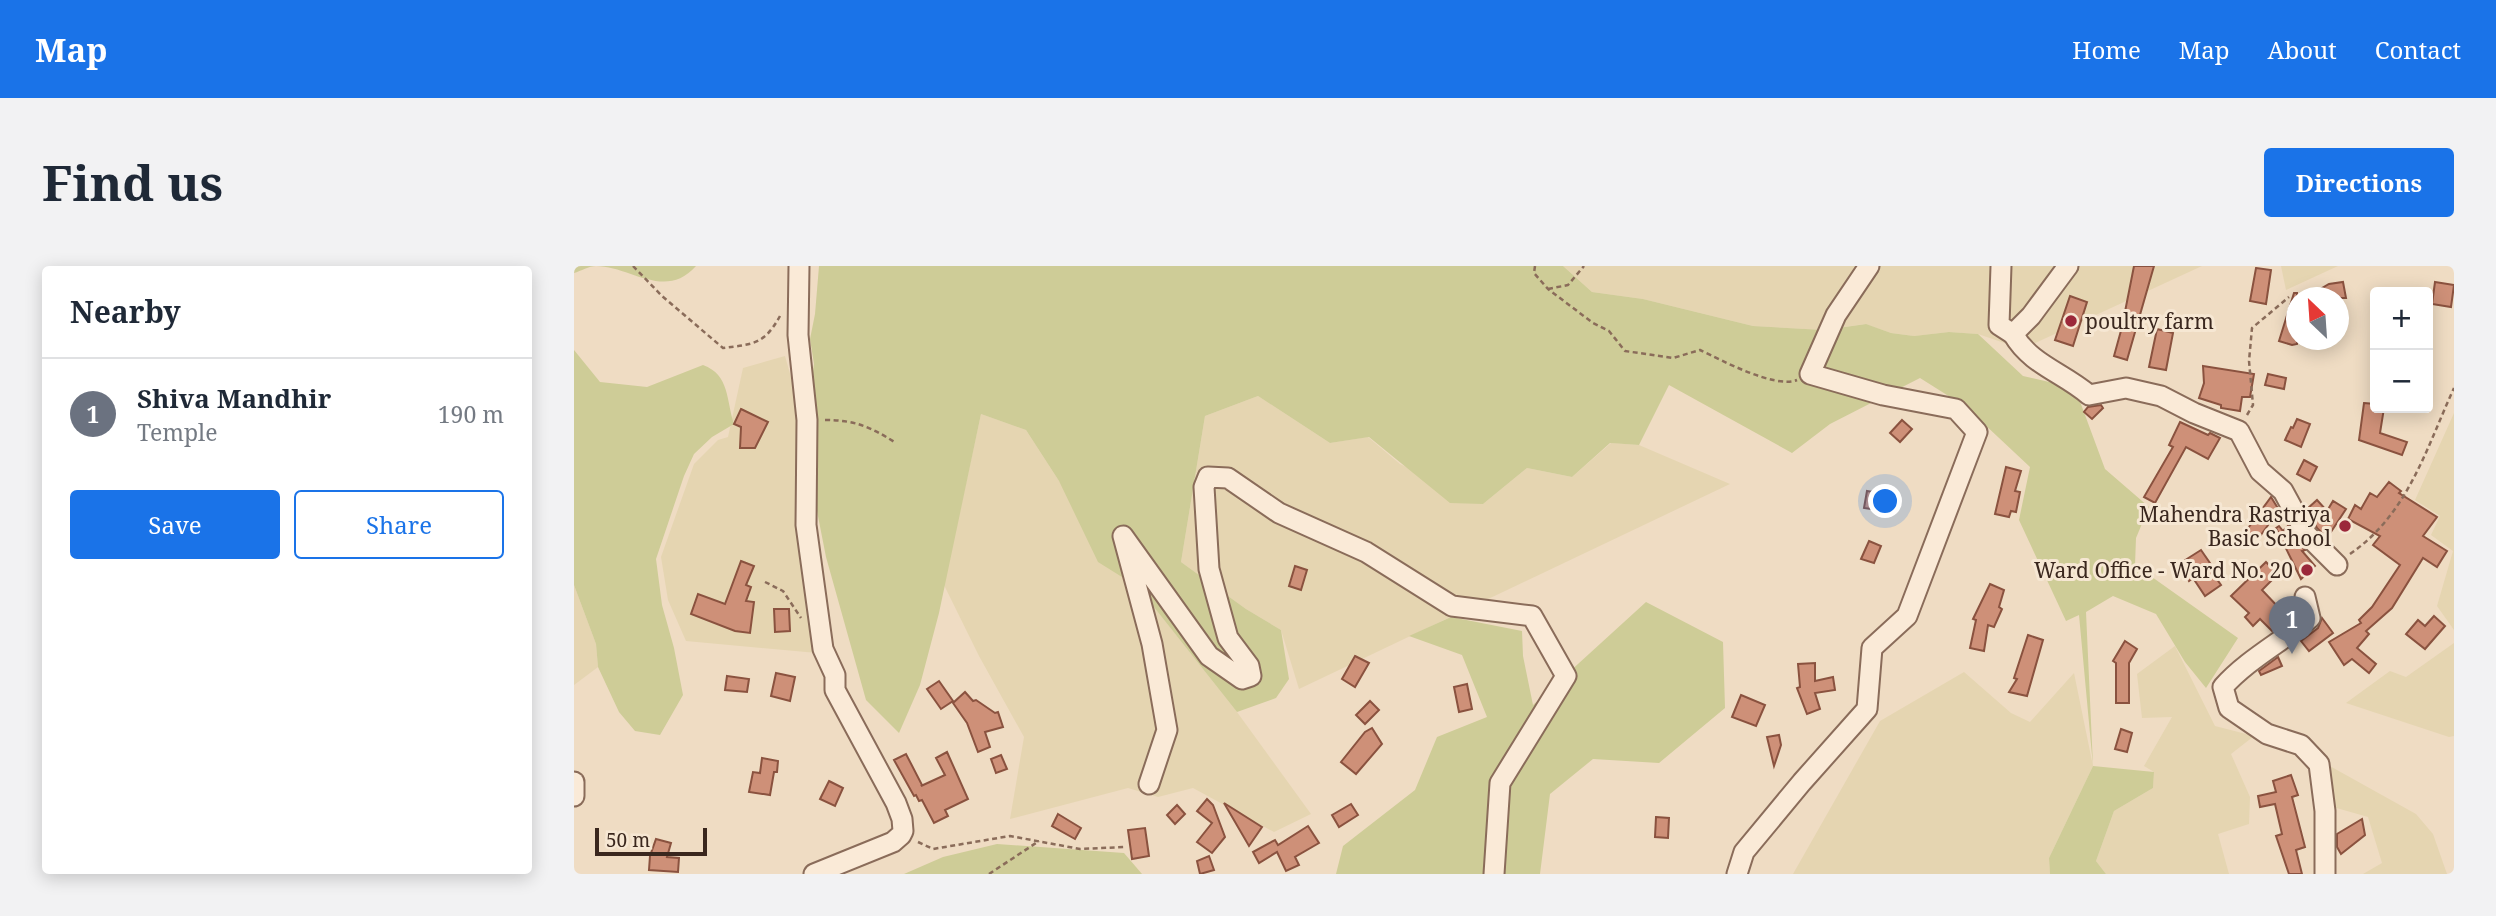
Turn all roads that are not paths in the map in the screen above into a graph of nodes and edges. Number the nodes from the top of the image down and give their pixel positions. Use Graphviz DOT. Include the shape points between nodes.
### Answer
graph roads {
  1 [pos="799,266"];
  2 [pos="1869,266"];
  3 [pos="2001,266"];
  4 [pos="2068,266"];
  5 [pos="2013,334"];
  6 [pos="2337,565"];
  7 [pos="2305,597"];
  8 [pos="574,782"];
  9 [pos="1149,784"];
  10 [pos="574,796"];
  11 [pos="814,874"];
  12 [pos="1494,874"];
  13 [pos="1737,874"];
  14 [pos="2325,874"];
  1 -- 11 [label="street" via="797,334 807,420 806,525 823,649 835,675 835,690 896,803 903,825 901,835 892,842"];
  2 -- 13 [label="street" via="1836,315 1810,374 1956,409 1977,432 1907,616 1872,649 1867,709 1744,852"];
  3 -- 5 [label="street" via="1999,325"];
  4 -- 5 [label="street"];
  5 -- 6 [label="street" via="2029,355 2089,395 2126,388 2161,396 2239,431 2260,471 2283,491 2306,535"];
  7 -- 14 [label="street" via="2310,618 2239,669 2223,687 2229,708 2267,734 2301,745 2319,764"];
  8 -- 10 [label="street"];
  9 -- 12 [label="street" via="1167,730 1152,644 1123,536 1209,656 1242,680 1251,676 1250,666 1228,638 1209,569 1204,487 1208,477 1228,478 1279,513 1366,552 1452,607 1532,616 1566,676 1500,783"];
}
